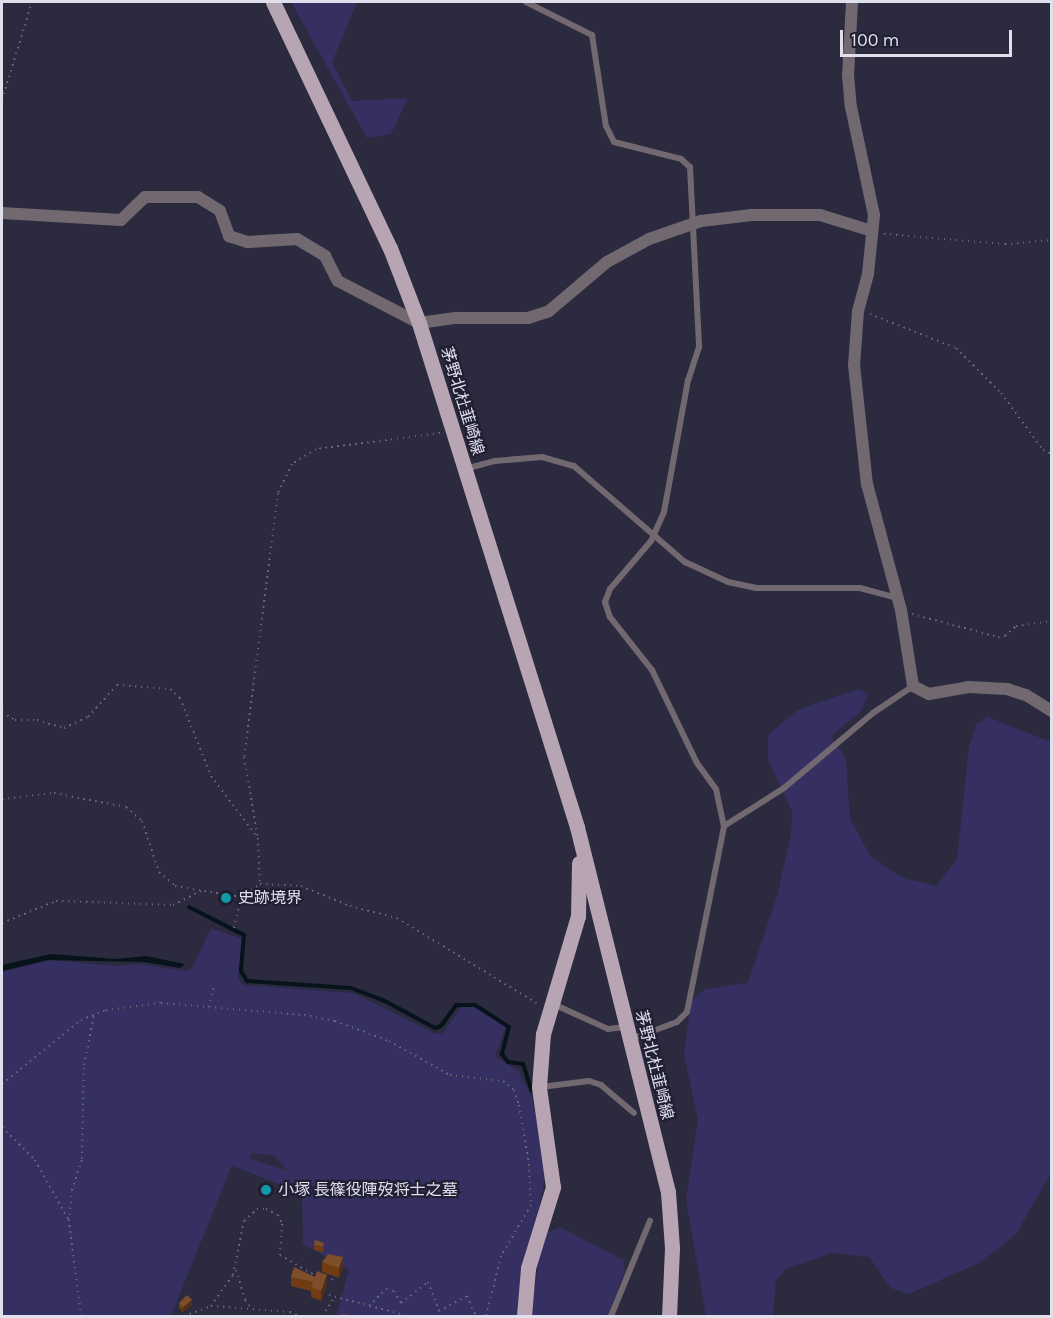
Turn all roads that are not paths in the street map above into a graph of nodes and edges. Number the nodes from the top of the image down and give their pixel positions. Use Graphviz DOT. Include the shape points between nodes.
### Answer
graph roads {
  1 [pos="273,2"];
  2 [pos="526,2"];
  3 [pos="852,2"];
  4 [pos="2,213"];
  5 [pos="695,223"];
  6 [pos="872,231"];
  7 [pos="419,323"];
  8 [pos="465,469"];
  9 [pos="654,536"];
  10 [pos="899,604"];
  11 [pos="913,686"];
  12 [pos="1052,711"];
  13 [pos="724,826"];
  14 [pos="577,827"];
  15 [pos="550,1006"];
  16 [pos="627,1034"];
  17 [pos="539,1087"];
  18 [pos="634,1113"];
  19 [pos="650,1221"];
  20 [pos="524,1317"];
  21 [pos="611,1317"];
  22 [pos="669,1317"];
  1 -- 7 [label="main road, 茅野北杜韮崎線" via="390,248"];
  2 -- 5 [label="lane" via="592,35 610,136 614,142 686,162"];
  3 -- 6 [label="street" via="849,88 870,190"];
  4 -- 7 [label="street" via="121,220 145,197 198,197 220,212 230,236 249,242 297,239 325,256 338,281"];
  5 -- 6 [label="street" via="732,216 820,215"];
  5 -- 7 [label="street" via="650,238 607,262 549,311 528,318 456,318"];
  5 -- 9 [label="lane" via="701,333 688,380 664,512"];
  6 -- 10 [label="street" via="868,274 858,311 854,365 867,484"];
  7 -- 8 [label="main road, 茅野北杜韮崎線"];
  8 -- 9 [label="lane" via="495,460 543,458 574,466"];
  8 -- 14 [label="main road, 茅野北杜韮崎線"];
  9 -- 10 [label="lane" via="686,562 715,578 744,586 849,587"];
  9 -- 13 [label="lane" via="610,589 605,602 610,617 652,670 697,763 716,789"];
  10 -- 11 [label="street"];
  11 -- 12 [label="street" via="929,694 968,687 1007,689"];
  11 -- 13 [label="lane" via="873,713 784,788"];
  13 -- 16 [label="lane" via="687,1012 677,1022"];
  14 -- 15 [label="main road, 茅野北杜韮崎線" via="578,916"];
  14 -- 16 [label="main road, 茅野北杜韮崎線"];
  15 -- 16 [label="lane"];
  15 -- 17 [label="main road, 茅野北杜韮崎線"];
  16 -- 22 [label="main road, 茅野北杜韮崎線" via="668,1192 672,1248"];
  17 -- 18 [label="lane" via="590,1081 601,1085"];
  17 -- 20 [label="main road, 茅野北杜韮崎線" via="553,1187 528,1268"];
  19 -- 21 [label="lane"];
}
